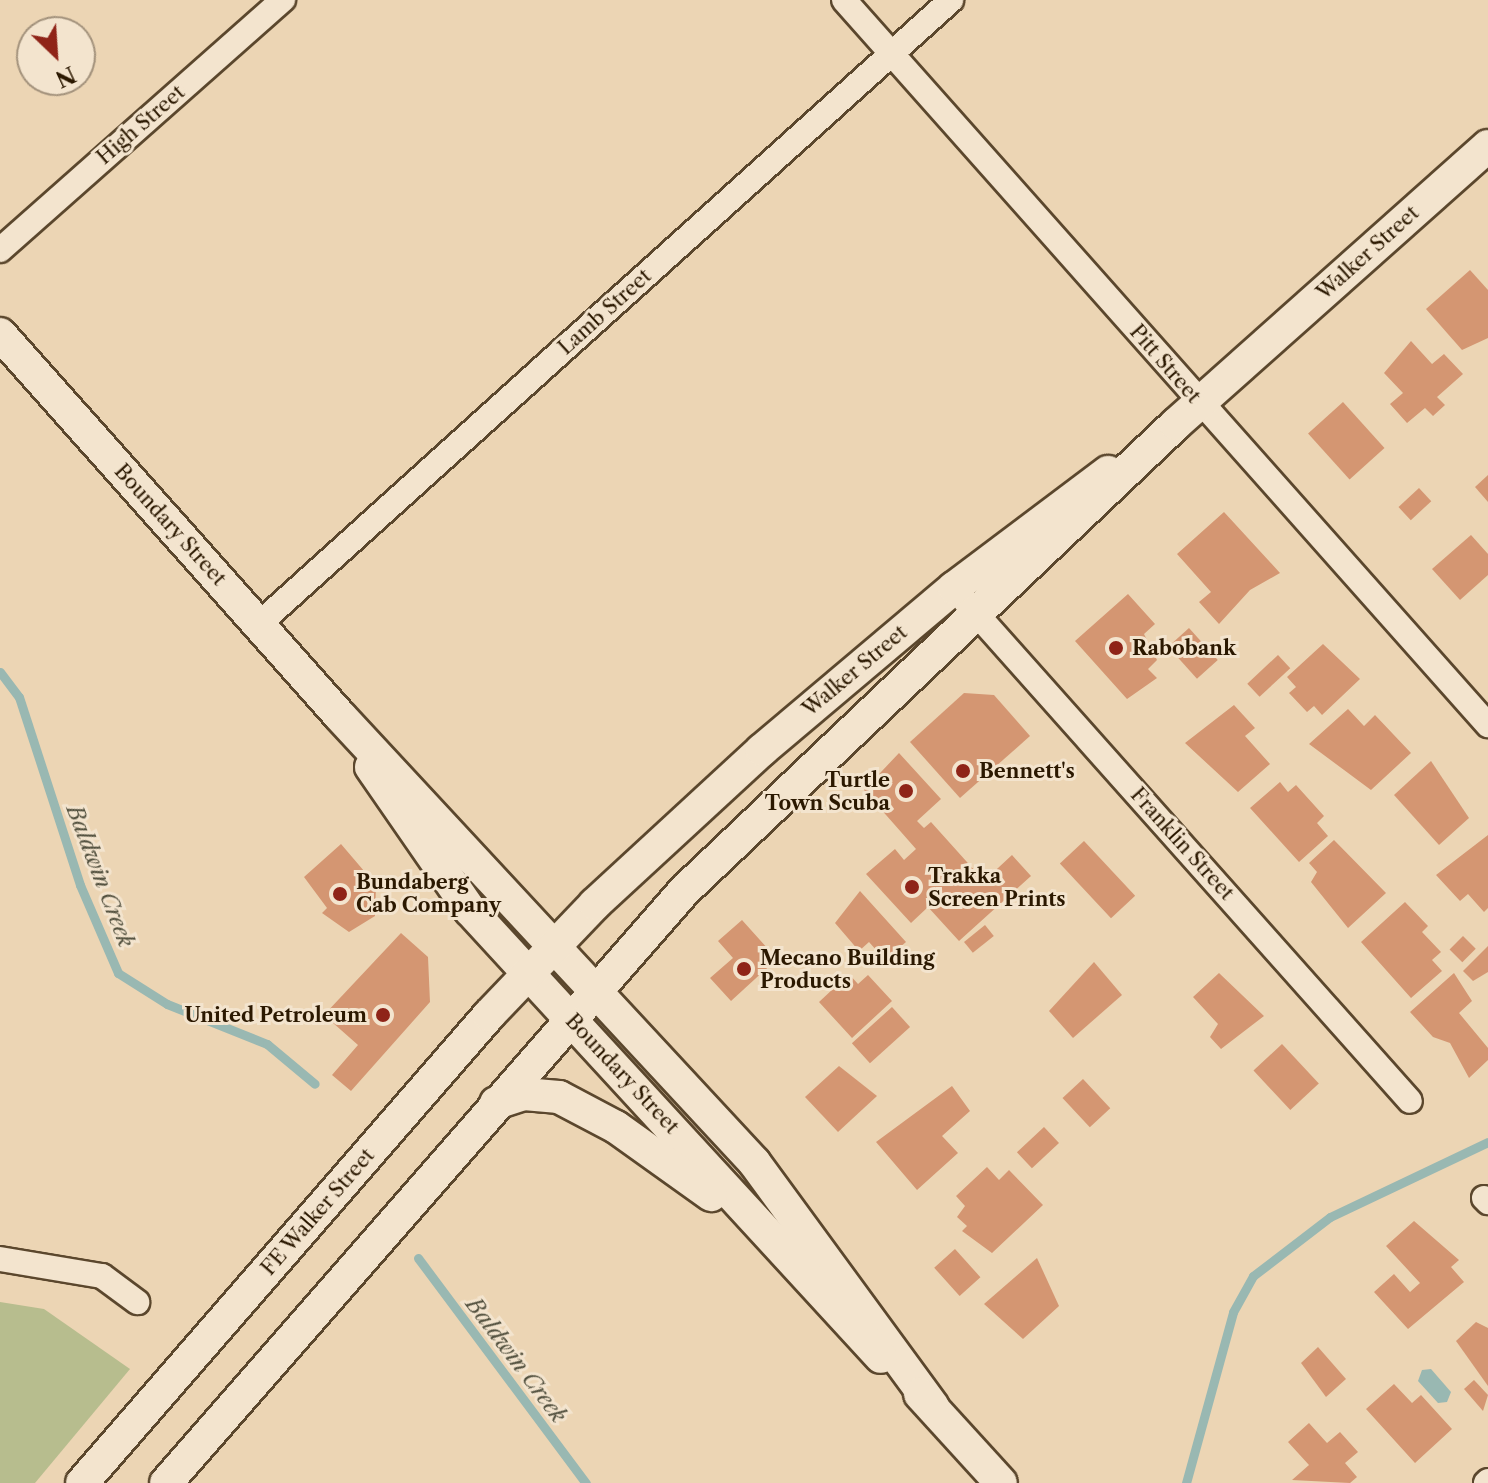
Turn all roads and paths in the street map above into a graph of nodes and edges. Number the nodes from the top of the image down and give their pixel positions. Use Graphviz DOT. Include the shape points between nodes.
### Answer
graph roads {
  1 [pos="283,0"];
  2 [pos="844,0"];
  3 [pos="951,0"];
  4 [pos="892,53"];
  5 [pos="1488,146"];
  6 [pos="0,250"];
  7 [pos="0,334"];
  8 [pos="1188,414"];
  9 [pos="954,588"];
  10 [pos="977,614"];
  11 [pos="259,624"];
  12 [pos="340,716"];
  13 [pos="1488,725"];
  14 [pos="556,943"];
  15 [pos="525,974"];
  16 [pos="598,987"];
  17 [pos="571,1018"];
  18 [pos="1410,1101"];
  19 [pos="496,1103"];
  20 [pos="777,1247"];
  21 [pos="0,1259"];
  22 [pos="137,1302"];
  23 [pos="933,1407"];
  24 [pos="82,1483"];
  25 [pos="166,1483"];
  26 [pos="1001,1483"];
  1 -- 6 [label="street, High Street"];
  2 -- 4 [label="street, Pitt Street"];
  3 -- 4 [label="street, Lamb Street"];
  4 -- 8 [label="street, Pitt Street"];
  4 -- 11 [label="street, Lamb Street"];
  5 -- 8 [label="main road, Walker Street"];
  7 -- 11 [label="main road, Boundary Street"];
  8 -- 9 [label="main road, Walker Street"];
  8 -- 10 [label="main road, Walker Street"];
  8 -- 13 [label="street, Pitt Street"];
  9 -- 10 [label="street, Franklin Street"];
  9 -- 14 [label="main road, Walker Street" via="678,822"];
  10 -- 16 [label="main road, Walker Street" via="684,891"];
  10 -- 18 [label="street, Franklin Street"];
  11 -- 12 [label="main road, Boundary Street"];
  12 -- 14 [label="main road, Boundary Street"];
  12 -- 15 [label="main road, Boundary Street" via="416,839"];
  14 -- 15 [label="main road, FE Walker Street"];
  14 -- 16 [label="main road, Boundary Street"];
  15 -- 17 [label="main road, Boundary Street"];
  15 -- 24 [label="main road, FE Walker Street"];
  16 -- 17 [label="main road"];
  16 -- 23 [label="main road, Boundary Street" via="754,1162"];
  17 -- 19 [label="main road"];
  17 -- 20 [label="main road, Boundary Street"];
  19 -- 20 [label="main road" via="541,1093 585,1109 670,1162"];
  19 -- 25 [label="main road"];
  20 -- 23 [label="main road, Boundary Street"];
  21 -- 22 [label="street" via="102,1276"];
  23 -- 26 [label="main road, Boundary Street"];
}
